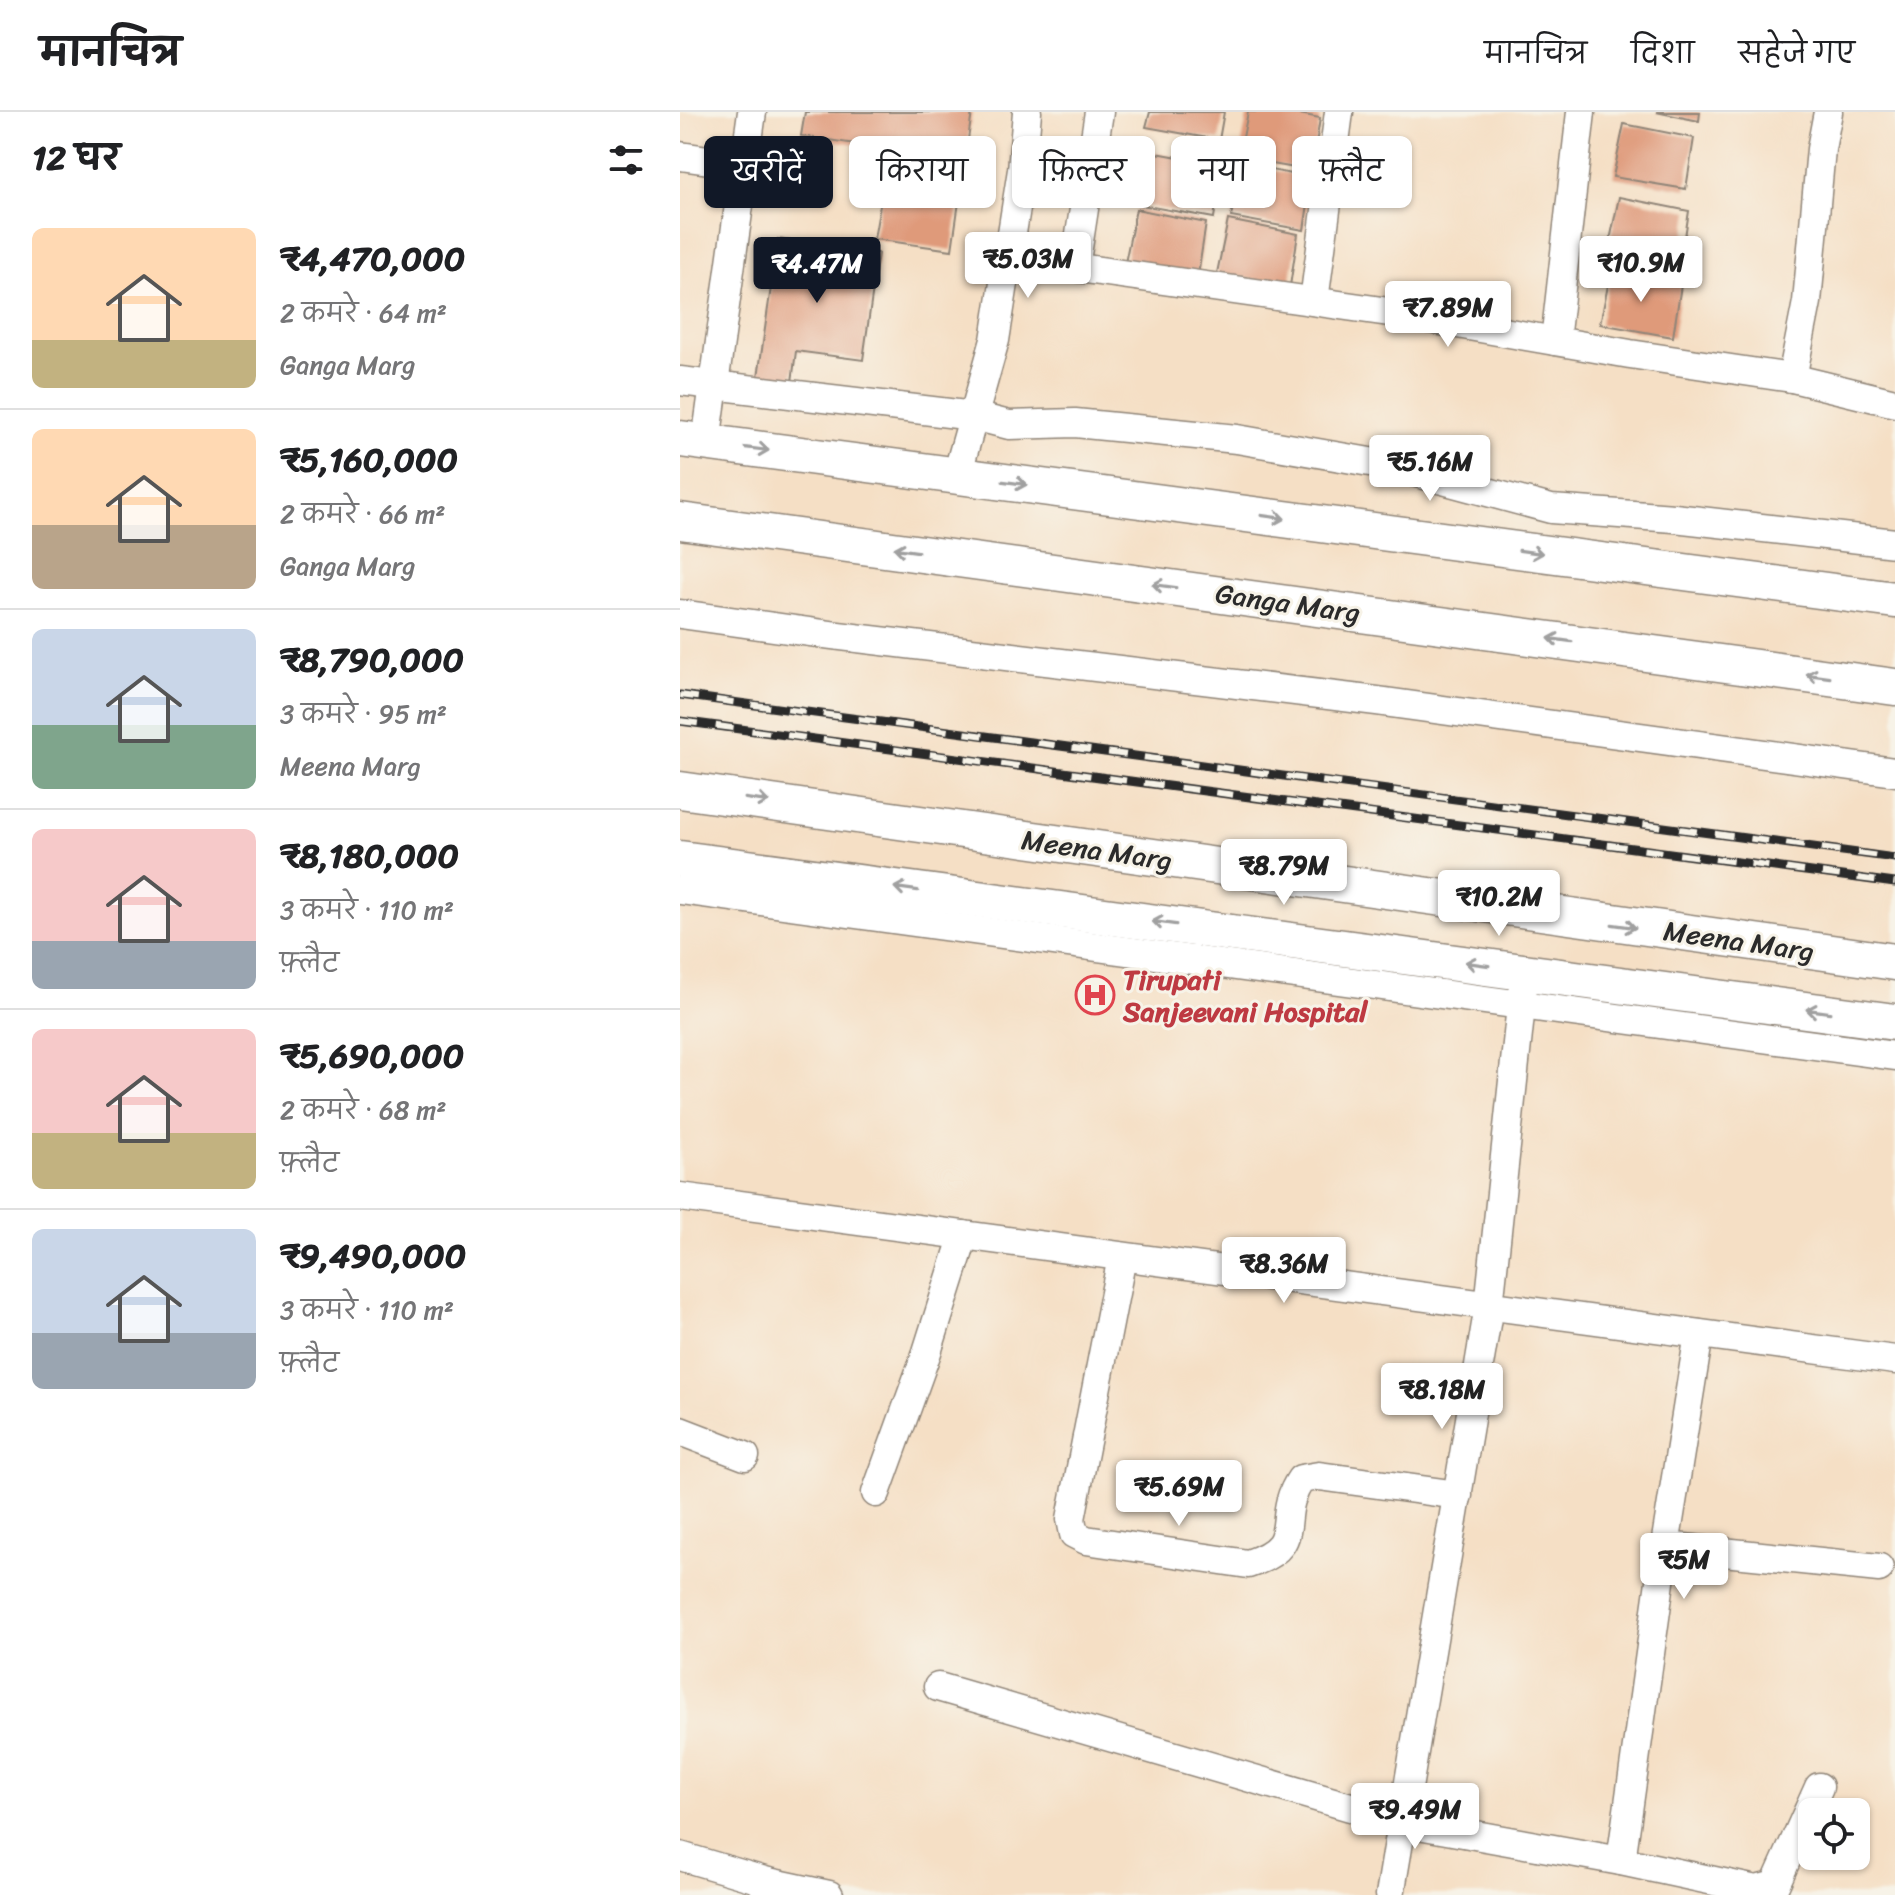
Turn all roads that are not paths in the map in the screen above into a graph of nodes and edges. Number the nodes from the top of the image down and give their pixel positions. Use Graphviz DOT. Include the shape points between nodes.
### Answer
graph roads {
  1 [pos="752,112"];
  2 [pos="1027,112"];
  3 [pos="1099,112"];
  4 [pos="1339,112"];
  5 [pos="1581,112"];
  6 [pos="1828,112"];
  7 [pos="749,136"];
  8 [pos="680,156"];
  9 [pos="704,159"];
  10 [pos="739,208"];
  11 [pos="1008,258"];
  12 [pos="1075,267"];
  13 [pos="1314,301"];
  14 [pos="1555,341"];
  15 [pos="1792,378"];
  16 [pos="680,381"];
  17 [pos="714,386"];
  18 [pos="1895,403"];
  19 [pos="974,416"];
  20 [pos="693,441"];
  21 [pos="957,475"];
  22 [pos="680,521"];
  23 [pos="1895,543"];
  24 [pos="1895,600"];
  25 [pos="680,614"];
  26 [pos="1895,687"];
  27 [pos="1895,772"];
  28 [pos="680,790"];
  29 [pos="680,859"];
  30 [pos="680,890"];
  31 [pos="1533,913"];
  32 [pos="1895,962"];
  33 [pos="1525,971"];
  34 [pos="1521,1006"];
  35 [pos="1895,1022"];
  36 [pos="1895,1056"];
  37 [pos="680,1197"];
  38 [pos="964,1235"];
  39 [pos="1122,1257"];
  40 [pos="1489,1306"];
  41 [pos="1699,1334"];
  42 [pos="1895,1360"];
  43 [pos="680,1431"];
  44 [pos="745,1456"];
  45 [pos="876,1493"];
  46 [pos="1458,1495"];
  47 [pos="1665,1546"];
  48 [pos="1879,1568"];
  49 [pos="938,1687"];
  50 [pos="1819,1787"];
  51 [pos="1402,1822"];
  52 [pos="680,1856"];
  53 [pos="1621,1861"];
  54 [pos="767,1888"];
  55 [pos="829,1895"];
  56 [pos="1390,1895"];
  1 -- 7 [label="street"];
  2 -- 11 [label="street"];
  3 -- 12 [label="street"];
  4 -- 13 [label="street"];
  5 -- 14 [label="street"];
  6 -- 15 [label="street" via="1807,302"];
  8 -- 9 [label="street"];
  10 -- 17 [label="street"];
  11 -- 12 [label="street"];
  11 -- 19 [label="street" via="995,340"];
  12 -- 13 [label="street"];
  13 -- 14 [label="street"];
  14 -- 15 [label="street"];
  15 -- 18 [label="street"];
  16 -- 17 [label="street"];
  17 -- 19 [label="street"];
  17 -- 20 [label="street"];
  19 -- 21 [label="street"];
  19 -- 23 [label="street" via="1009,425 1075,423 1237,439 1387,465 1551,509"];
  20 -- 21 [label="street, one-way"];
  21 -- 24 [label="street, one-way"];
  26 -- 22 [label="street, Ganga Marg, one-way"];
  25 -- 27 [label="street"];
  28 -- 31 [label="street, Meena Marg, one-way"];
  33 -- 29 [label="street, Meena Marg, one-way"];
  30 -- 34 [label="street"];
  31 -- 32 [label="street, Meena Marg, one-way"];
  31 -- 33 [label="street"];
  33 -- 34 [label="street"];
  35 -- 33 [label="street, Meena Marg, one-way"];
  34 -- 36 [label="street"];
  34 -- 40 [label="street"];
  37 -- 38 [label="street"];
  38 -- 39 [label="street"];
  38 -- 45 [label="street"];
  39 -- 40 [label="street"];
  39 -- 46 [label="street" via="1071,1519 1074,1534 1248,1564 1270,1556 1284,1543 1291,1494 1301,1479 1319,1476"];
  40 -- 41 [label="street"];
  40 -- 46 [label="street"];
  41 -- 42 [label="street"];
  41 -- 47 [label="street"];
  43 -- 44 [label="street"];
  46 -- 51 [label="street"];
  47 -- 48 [label="street"];
  47 -- 53 [label="street"];
  49 -- 51 [label="street"];
  50 -- 53 [label="street" via="1775,1885 1756,1890"];
  51 -- 53 [label="street"];
  51 -- 56 [label="street"];
  52 -- 54 [label="street"];
  54 -- 55 [label="street"];
}
